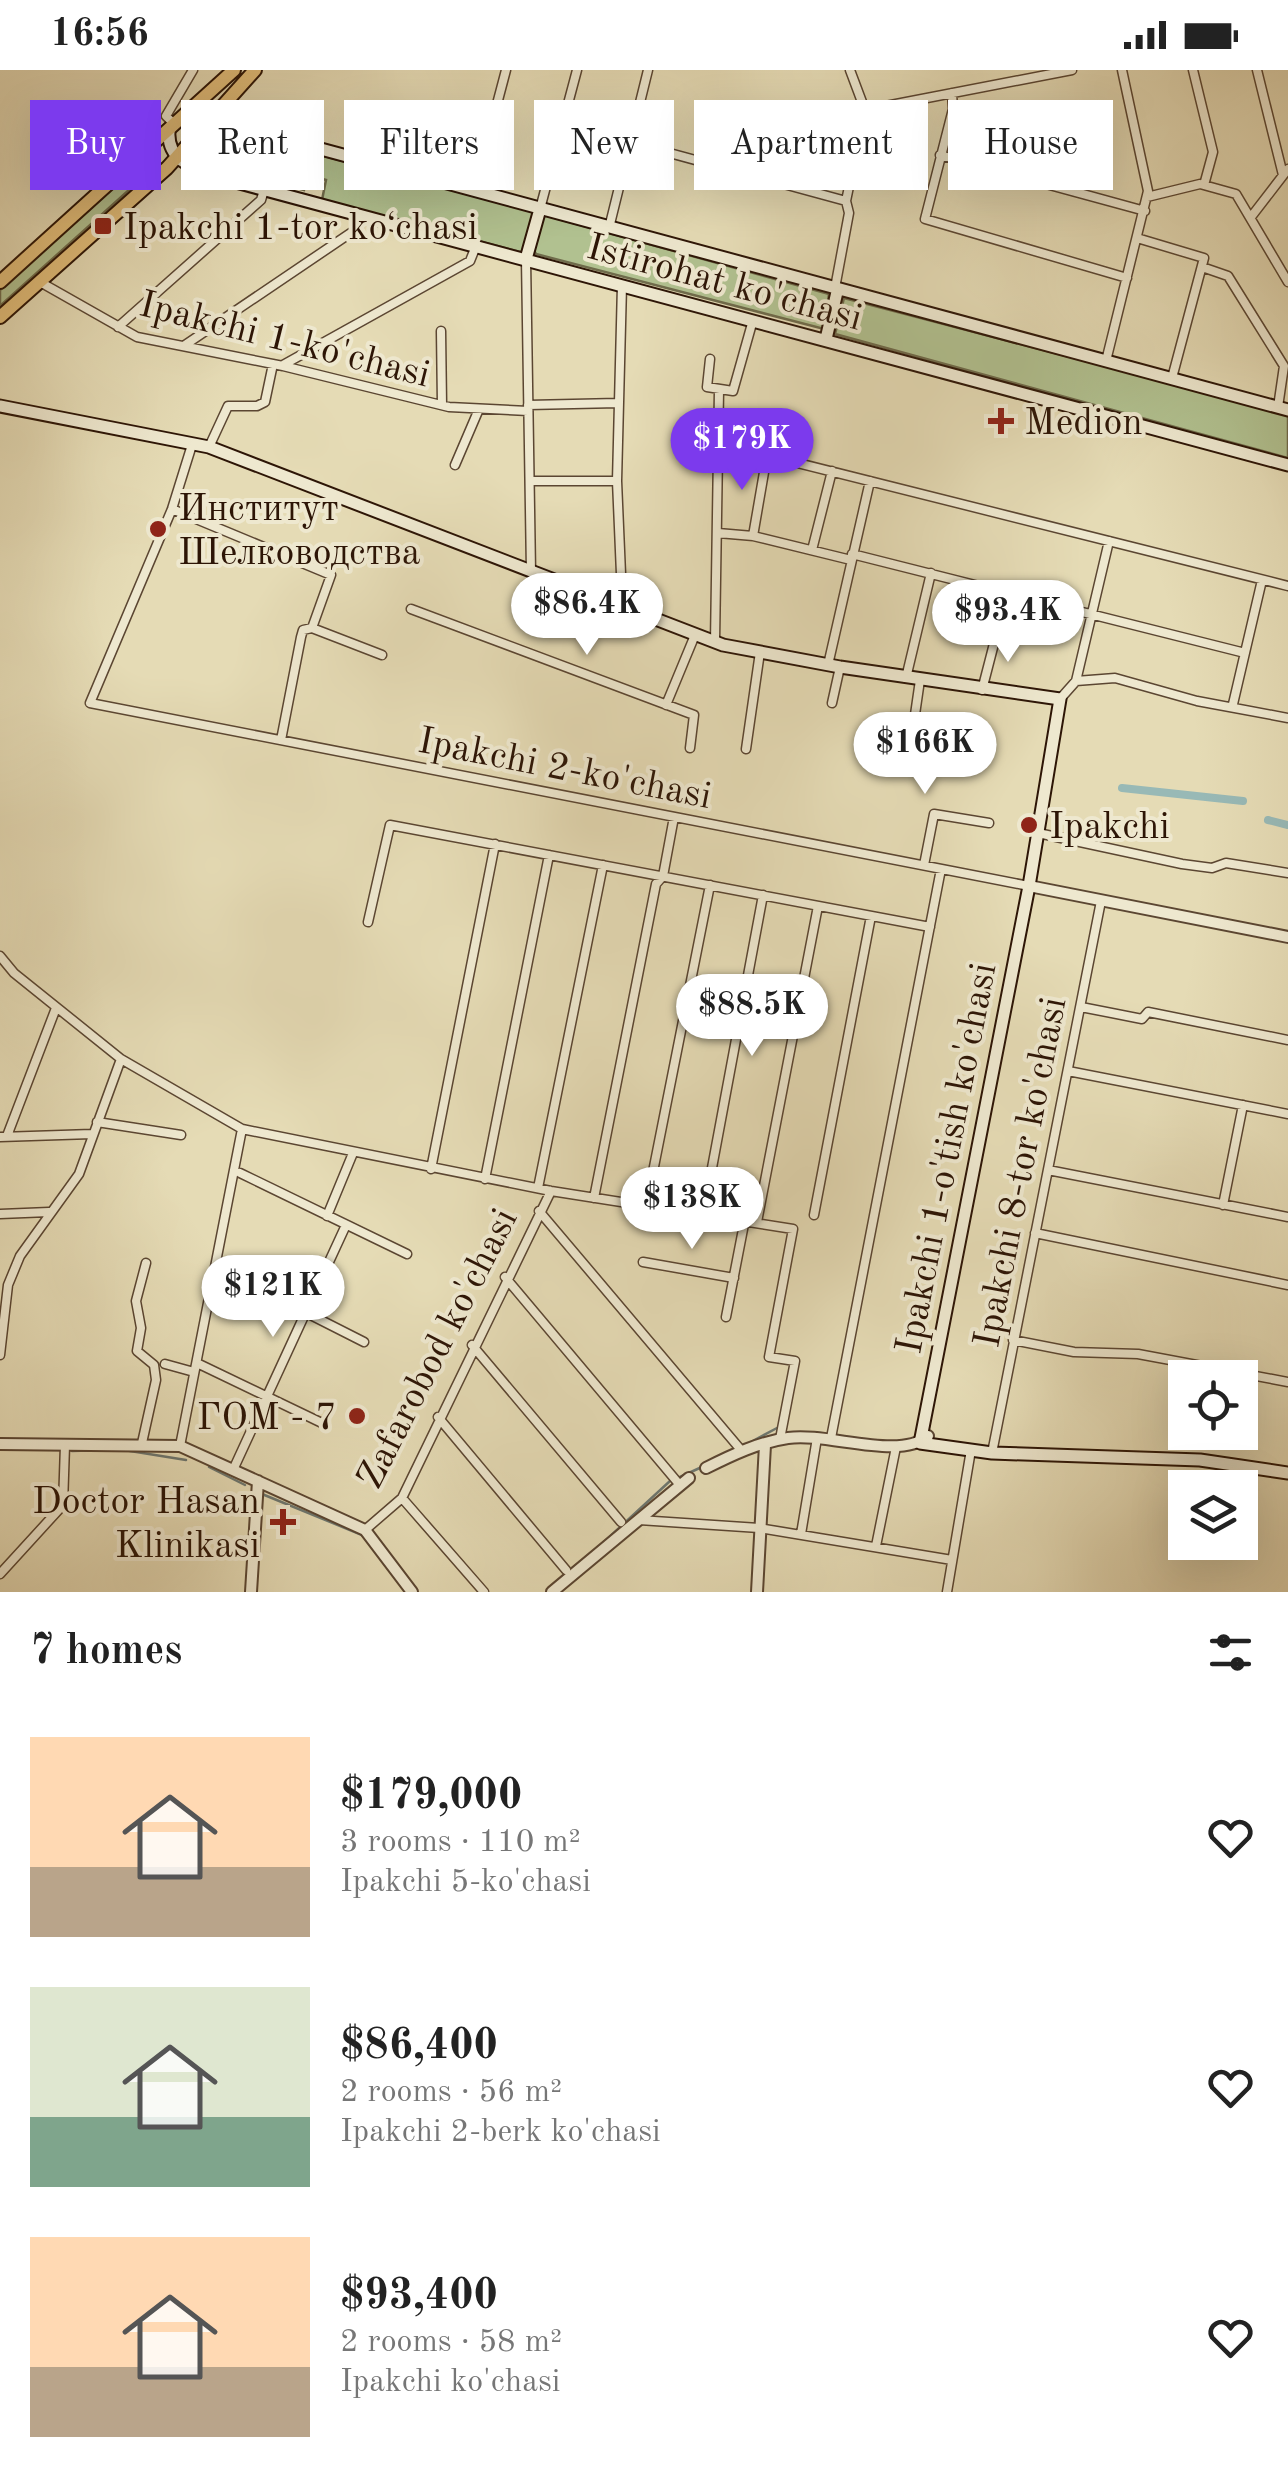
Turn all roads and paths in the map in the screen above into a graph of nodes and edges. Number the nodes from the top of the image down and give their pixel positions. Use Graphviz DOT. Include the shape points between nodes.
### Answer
graph roads {
  1 [pos="193,70"];
  2 [pos="234,70"];
  3 [pos="256,70"];
  4 [pos="506,70"];
  5 [pos="577,70"];
  6 [pos="648,70"];
  7 [pos="850,70"];
  8 [pos="1072,70"];
  9 [pos="1122,70"];
  10 [pos="1193,70"];
  11 [pos="1257,70"];
  12 [pos="1043,73"];
  13 [pos="952,93"];
  14 [pos="203,100"];
  15 [pos="231,100"];
  16 [pos="640,100"];
  17 [pos="861,100"];
  18 [pos="916,100"];
  19 [pos="181,121"];
  20 [pos="172,129"];
  21 [pos="324,147"];
  22 [pos="181,154"];
  23 [pos="674,154"];
  24 [pos="940,155"];
  25 [pos="177,158"];
  26 [pos="181,159"];
  27 [pos="1286,172"];
  28 [pos="1204,185"];
  29 [pos="264,190"];
  30 [pos="618,190"];
  31 [pos="848,190"];
  32 [pos="474,191"];
  33 [pos="1147,197"];
  34 [pos="846,201"];
  35 [pos="540,209"];
  36 [pos="1144,211"];
  37 [pos="362,217"];
  38 [pos="1251,217"];
  39 [pos="609,228"];
  40 [pos="1137,238"];
  41 [pos="476,246"];
  42 [pos="526,260"];
  43 [pos="1202,267"];
  44 [pos="1127,278"];
  45 [pos="0,282"];
  46 [pos="40,282"];
  47 [pos="1288,282"];
  48 [pos="622,285"];
  49 [pos="837,292"];
  50 [pos="0,317"];
  51 [pos="753,320"];
  52 [pos="118,327"];
  53 [pos="441,331"];
  54 [pos="826,339"];
  55 [pos="184,345"];
  56 [pos="710,359"];
  57 [pos="1106,361"];
  58 [pos="278,365"];
  59 [pos="1172,378"];
  60 [pos="719,390"];
  61 [pos="0,395"];
  62 [pos="618,403"];
  63 [pos="442,405"];
  64 [pos="3,408"];
  65 [pos="528,408"];
  66 [pos="1283,408"];
  67 [pos="478,409"];
  68 [pos="718,443"];
  69 [pos="191,448"];
  70 [pos="209,448"];
  71 [pos="767,455"];
  72 [pos="455,465"];
  73 [pos="1288,465"];
  74 [pos="832,472"];
  75 [pos="530,481"];
  76 [pos="617,481"];
  77 [pos="870,481"];
  78 [pos="172,509"];
  79 [pos="718,533"];
  80 [pos="753,536"];
  81 [pos="1109,541"];
  82 [pos="812,550"];
  83 [pos="852,557"];
  84 [pos="531,572"];
  85 [pos="931,574"];
  86 [pos="1262,580"];
  87 [pos="1288,586"];
  88 [pos="612,603"];
  89 [pos="411,609"];
  90 [pos="1092,614"];
  91 [pos="312,628"];
  92 [pos="997,632"];
  93 [pos="695,634"];
  94 [pos="715,642"];
  95 [pos="760,652"];
  96 [pos="1245,652"];
  97 [pos="382,655"];
  98 [pos="834,666"];
  99 [pos="906,678"];
  100 [pos="920,680"];
  101 [pos="1076,681"];
  102 [pos="982,690"];
  103 [pos="1060,699"];
  104 [pos="832,703"];
  105 [pos="1233,704"];
  106 [pos="666,706"];
  107 [pos="1288,718"];
  108 [pos="282,740"];
  109 [pos="690,748"];
  110 [pos="746,749"];
  111 [pos="957,756"];
  112 [pos="674,817"];
  113 [pos="989,824"];
  114 [pos="1041,834"];
  115 [pos="495,844"];
  116 [pos="550,855"];
  117 [pos="602,865"];
  118 [pos="924,865"];
  119 [pos="942,868"];
  120 [pos="1288,874"];
  121 [pos="662,876"];
  122 [pos="710,885"];
  123 [pos="1032,886"];
  124 [pos="764,896"];
  125 [pos="1101,902"];
  126 [pos="818,906"];
  127 [pos="871,916"];
  128 [pos="368,922"];
  129 [pos="930,927"];
  130 [pos="1288,937"];
  131 [pos="0,956"];
  132 [pos="1081,1007"];
  133 [pos="56,1008"];
  134 [pos="1288,1040"];
  135 [pos="120,1059"];
  136 [pos="1068,1071"];
  137 [pos="1243,1104"];
  138 [pos="1288,1114"];
  139 [pos="97,1122"];
  140 [pos="242,1129"];
  141 [pos="92,1134"];
  142 [pos="181,1135"];
  143 [pos="4,1136"];
  144 [pos="353,1153"];
  145 [pos="431,1169"];
  146 [pos="1048,1170"];
  147 [pos="240,1174"];
  148 [pos="485,1179"];
  149 [pos="538,1188"];
  150 [pos="551,1191"];
  151 [pos="594,1198"];
  152 [pos="1223,1205"];
  153 [pos="646,1207"];
  154 [pos="539,1211"];
  155 [pos="49,1212"];
  156 [pos="0,1214"];
  157 [pos="814,1215"];
  158 [pos="327,1216"];
  159 [pos="703,1216"];
  160 [pos="1288,1217"];
  161 [pos="757,1222"];
  162 [pos="744,1224"];
  163 [pos="346,1225"];
  164 [pos="1035,1233"];
  165 [pos="407,1254"];
  166 [pos="644,1262"];
  167 [pos="146,1263"];
  168 [pos="220,1270"];
  169 [pos="505,1277"];
  170 [pos="734,1278"];
  171 [pos="1288,1285"];
  172 [pos="4,1286"];
  173 [pos="306,1313"];
  174 [pos="726,1317"];
  175 [pos="1013,1340"];
  176 [pos="364,1342"];
  177 [pos="472,1345"];
  178 [pos="0,1355"];
  179 [pos="165,1364"];
  180 [pos="196,1368"];
  181 [pos="1288,1382"];
  182 [pos="267,1397"];
  183 [pos="438,1417"];
  184 [pos="324,1424"];
  185 [pos="817,1438"];
  186 [pos="831,1438"];
  187 [pos="780,1439"];
  188 [pos="924,1440"];
  189 [pos="142,1443"];
  190 [pos="0,1444"];
  191 [pos="765,1445"];
  192 [pos="64,1446"];
  193 [pos="180,1446"];
  194 [pos="896,1447"];
  195 [pos="740,1450"];
  196 [pos="970,1450"];
  197 [pos="993,1450"];
  198 [pos="706,1468"];
  199 [pos="233,1470"];
  200 [pos="1288,1470"];
  201 [pos="258,1481"];
  202 [pos="684,1481"];
  203 [pos="402,1498"];
  204 [pos="636,1520"];
  205 [pos="621,1522"];
  206 [pos="759,1528"];
  207 [pos="365,1530"];
  208 [pos="801,1534"];
  209 [pos="876,1546"];
  210 [pos="952,1560"];
  211 [pos="566,1570"];
  212 [pos="0,1574"];
  213 [pos="253,1592"];
  214 [pos="412,1592"];
  215 [pos="484,1592"];
  216 [pos="552,1592"];
  217 [pos="758,1592"];
  218 [pos="947,1592"];
  1 -- 20 [label="street" via="166,116"];
  2 -- 14 [label="highway"];
  3 -- 15 [label="highway"];
  4 -- 32 [label="street"];
  5 -- 35 [label="street"];
  6 -- 16 [label="street"];
  7 -- 17 [label="street"];
  8 -- 12 [label="street"];
  9 -- 33 [label="street"];
  10 -- 28 [label="street" via="1213,152"];
  11 -- 27 [label="street"];
  12 -- 13 [label="street"];
  13 -- 18 [label="street"];
  13 -- 24 [label="street"];
  19 -- 20 [label="highway"];
  20 -- 25 [label="main road" via="170,148"];
  20 -- 45 [label="highway"];
  21 -- 32 [label="main road, Istirohat ko'chasi"];
  22 -- 25 [label="highway"];
  23 -- 34 [label="street"];
  24 -- 36 [label="street"];
  24 -- 44 [label="street" via="924,212 928,222"];
  25 -- 26 [label="main road, Istirohat ko'chasi"];
  25 -- 46 [label="highway"];
  27 -- 38 [label="street"];
  28 -- 33 [label="street"];
  28 -- 38 [label="street" via="1236,194"];
  29 -- 37 [label="main road, Istirohat ko'chasi"];
  29 -- 52 [label="street" via="261,200"];
  30 -- 39 [label="street"];
  31 -- 34 [label="street"];
  32 -- 35 [label="main road, Istirohat ko'chasi"];
  33 -- 36 [label="street"];
  34 -- 49 [label="street"];
  35 -- 39 [label="main road, Istirohat ko'chasi"];
  35 -- 42 [label="main road"];
  36 -- 40 [label="street"];
  37 -- 41 [label="main road, Istirohat ko'chasi"];
  37 -- 55 [label="street" via="358,228"];
  38 -- 47 [label="street"];
  39 -- 49 [label="main road, Istirohat ko'chasi"];
  40 -- 43 [label="street" via="1203,257"];
  40 -- 44 [label="street"];
  41 -- 42 [label="main road, Istirohat ko'chasi"];
  41 -- 58 [label="street" via="470,262"];
  42 -- 48 [label="main road, Istirohat ko'chasi"];
  42 -- 65 [label="street"];
  43 -- 59 [label="street"];
  43 -- 66 [label="street" via="1228,276 1284,366"];
  44 -- 57 [label="street"];
  46 -- 50 [label="highway"];
  46 -- 52 [label="street, Ipakchi 1-ko'chasi"];
  48 -- 51 [label="main road, Istirohat ko'chasi"];
  48 -- 62 [label="street"];
  49 -- 54 [label="main road"];
  49 -- 57 [label="main road, Istirohat ko'chasi"];
  51 -- 54 [label="main road, Istirohat ko'chasi"];
  51 -- 60 [label="street" via="733,391"];
  52 -- 55 [label="street, Ipakchi 1-ko'chasi"];
  53 -- 63 [label="street"];
  54 -- 73 [label="main road, Istirohat ko'chasi"];
  55 -- 58 [label="street, Ipakchi 1-ko'chasi"];
  56 -- 60 [label="street" via="707,387"];
  57 -- 59 [label="main road, Istirohat ko'chasi"];
  58 -- 63 [label="street, Ipakchi 1-ko'chasi"];
  58 -- 70 [label="street" via="265,402 228,406"];
  59 -- 66 [label="main road, Istirohat ko'chasi"];
  60 -- 68 [label="street"];
  61 -- 64 [label="main road"];
  62 -- 65 [label="street, Ipakchi 1-ko'chasi"];
  62 -- 76 [label="street"];
  63 -- 67 [label="street, Ipakchi 1-ko'chasi"];
  64 -- 70 [label="main road"];
  65 -- 67 [label="street, Ipakchi 1-ko'chasi"];
  65 -- 75 [label="street"];
  67 -- 72 [label="street"];
  68 -- 71 [label="street"];
  68 -- 79 [label="street"];
  69 -- 78 [label="street"];
  70 -- 84 [label="main road"];
  71 -- 74 [label="street"];
  71 -- 80 [label="street"];
  74 -- 77 [label="street"];
  74 -- 82 [label="street"];
  75 -- 76 [label="street"];
  75 -- 84 [label="street"];
  76 -- 88 [label="street" via="621,574"];
  77 -- 81 [label="street"];
  77 -- 83 [label="street"];
  78 -- 91 [label="street" via="330,572"];
  78 -- 108 [label="street, Ipakchi 2-ko'chasi" via="90,703"];
  79 -- 80 [label="street"];
  79 -- 94 [label="street"];
  80 -- 82 [label="street"];
  81 -- 86 [label="street"];
  81 -- 90 [label="street"];
  82 -- 83 [label="street"];
  83 -- 85 [label="street"];
  83 -- 98 [label="street"];
  84 -- 88 [label="main road"];
  85 -- 90 [label="street"];
  85 -- 99 [label="street"];
  86 -- 87 [label="street"];
  86 -- 96 [label="street"];
  88 -- 93 [label="main road"];
  89 -- 106 [label="street"];
  90 -- 96 [label="street"];
  90 -- 101 [label="street"];
  91 -- 97 [label="street"];
  91 -- 108 [label="street" via="301,637"];
  92 -- 102 [label="street"];
  93 -- 94 [label="main road"];
  93 -- 106 [label="street"];
  94 -- 95 [label="main road"];
  95 -- 98 [label="main road"];
  95 -- 110 [label="street"];
  96 -- 105 [label="street"];
  98 -- 99 [label="main road"];
  98 -- 104 [label="street"];
  99 -- 100 [label="main road"];
  100 -- 102 [label="main road"];
  100 -- 111 [label="street" via="910,749"];
  101 -- 103 [label="street"];
  101 -- 105 [label="street" via="1108,676"];
  102 -- 103 [label="main road"];
  103 -- 114 [label="main road, Ipakchi 1-o'tish ko'chasi"];
  105 -- 107 [label="street"];
  106 -- 109 [label="street" via="696,718"];
  108 -- 112 [label="street, Ipakchi 2-ko'chasi"];
  112 -- 118 [label="street, Ipakchi 2-ko'chasi"];
  112 -- 121 [label="street"];
  113 -- 118 [label="street" via="934,814"];
  114 -- 120 [label="street" via="1182,864 1226,863"];
  114 -- 123 [label="main road, Ipakchi 1-o'tish ko'chasi"];
  115 -- 116 [label="street"];
  115 -- 128 [label="street" via="390,825"];
  115 -- 145 [label="street"];
  116 -- 117 [label="street"];
  116 -- 148 [label="street"];
  117 -- 121 [label="street"];
  117 -- 149 [label="street"];
  118 -- 119 [label="street, Ipakchi 2-ko'chasi"];
  119 -- 123 [label="street, Ipakchi 2-ko'chasi"];
  119 -- 129 [label="street"];
  121 -- 122 [label="street"];
  121 -- 151 [label="street"];
  122 -- 124 [label="street"];
  122 -- 153 [label="street"];
  123 -- 125 [label="street"];
  123 -- 188 [label="main road, Ipakchi 1-o'tish ko'chasi"];
  124 -- 126 [label="street"];
  124 -- 159 [label="street"];
  125 -- 130 [label="street"];
  125 -- 132 [label="street, Ipakchi 8-tor ko'chasi"];
  126 -- 127 [label="street"];
  126 -- 161 [label="street"];
  127 -- 129 [label="street"];
  127 -- 157 [label="street"];
  129 -- 186 [label="street"];
  131 -- 133 [label="street"];
  132 -- 134 [label="street" via="1142,1018 1148,1012"];
  132 -- 136 [label="street, Ipakchi 8-tor ko'chasi"];
  133 -- 135 [label="street"];
  133 -- 143 [label="street"];
  135 -- 139 [label="street"];
  135 -- 140 [label="street"];
  136 -- 137 [label="street"];
  136 -- 146 [label="street, Ipakchi 8-tor ko'chasi"];
  137 -- 138 [label="street"];
  137 -- 152 [label="street"];
  139 -- 141 [label="street"];
  139 -- 142 [label="street"];
  140 -- 144 [label="street"];
  140 -- 180 [label="street"];
  141 -- 143 [label="street"];
  141 -- 155 [label="street" via="79,1174"];
  144 -- 145 [label="street"];
  144 -- 158 [label="street"];
  145 -- 148 [label="street"];
  146 -- 152 [label="street"];
  146 -- 164 [label="street, Ipakchi 8-tor ko'chasi"];
  147 -- 158 [label="street"];
  148 -- 149 [label="street"];
  149 -- 150 [label="street"];
  150 -- 151 [label="street, Zafarobod ko'chasi"];
  150 -- 154 [label="street, Zafarobod ko'chasi"];
  151 -- 153 [label="street, Zafarobod ko'chasi"];
  152 -- 160 [label="street"];
  153 -- 159 [label="street, Zafarobod ko'chasi"];
  154 -- 169 [label="street, Zafarobod ko'chasi"];
  154 -- 195 [label="street"];
  155 -- 156 [label="street"];
  155 -- 172 [label="street"];
  158 -- 163 [label="street"];
  159 -- 162 [label="street, Zafarobod ko'chasi"];
  161 -- 162 [label="street, Zafarobod ko'chasi"];
  161 -- 187 [label="street, Zafarobod ko'chasi" via="793,1229 770,1357 795,1362"];
  162 -- 170 [label="street"];
  163 -- 165 [label="street"];
  163 -- 173 [label="street"];
  164 -- 171 [label="street"];
  164 -- 175 [label="street, Ipakchi 8-tor ko'chasi"];
  166 -- 170 [label="street"];
  167 -- 189 [label="street" via="136,1300 137,1350 154,1365 156,1380"];
  168 -- 173 [label="street"];
  169 -- 177 [label="street, Zafarobod ko'chasi"];
  169 -- 202 [label="street"];
  170 -- 174 [label="street"];
  172 -- 178 [label="street"];
  173 -- 176 [label="street"];
  173 -- 182 [label="street"];
  175 -- 181 [label="street" via="1074,1352 1138,1354"];
  175 -- 197 [label="street, Ipakchi 8-tor ko'chasi"];
  177 -- 183 [label="street, Zafarobod ko'chasi"];
  177 -- 205 [label="street"];
  179 -- 180 [label="street"];
  180 -- 182 [label="street"];
  180 -- 193 [label="street"];
  182 -- 184 [label="street"];
  182 -- 199 [label="street"];
  183 -- 203 [label="street, Zafarobod ko'chasi"];
  183 -- 211 [label="street"];
  185 -- 186 [label="street"];
  185 -- 187 [label="street"];
  185 -- 208 [label="street"];
  186 -- 194 [label="street"];
  187 -- 191 [label="street"];
  188 -- 194 [label="street"];
  188 -- 196 [label="main road"];
  188 -- 197 [label="main road"];
  189 -- 192 [label="street, Zafarobod ko'chasi"];
  189 -- 193 [label="street, Zafarobod ko'chasi"];
  190 -- 192 [label="street, Zafarobod ko'chasi"];
  191 -- 195 [label="street"];
  191 -- 206 [label="street"];
  192 -- 212 [label="street" via="63,1505"];
  193 -- 199 [label="street, Zafarobod ko'chasi"];
  194 -- 209 [label="street"];
  195 -- 198 [label="street"];
  196 -- 197 [label="main road"];
  196 -- 210 [label="street"];
  197 -- 200 [label="main road"];
  199 -- 201 [label="street, Zafarobod ko'chasi"];
  201 -- 207 [label="street, Zafarobod ko'chasi"];
  201 -- 213 [label="street"];
  202 -- 204 [label="street"];
  203 -- 207 [label="street, Zafarobod ko'chasi"];
  203 -- 215 [label="street"];
  204 -- 206 [label="street"];
  204 -- 216 [label="street"];
  206 -- 208 [label="street"];
  206 -- 217 [label="street"];
  207 -- 214 [label="street, Zafarobod ko'chasi"];
  208 -- 209 [label="street"];
  209 -- 210 [label="street"];
  210 -- 218 [label="street"];
}
